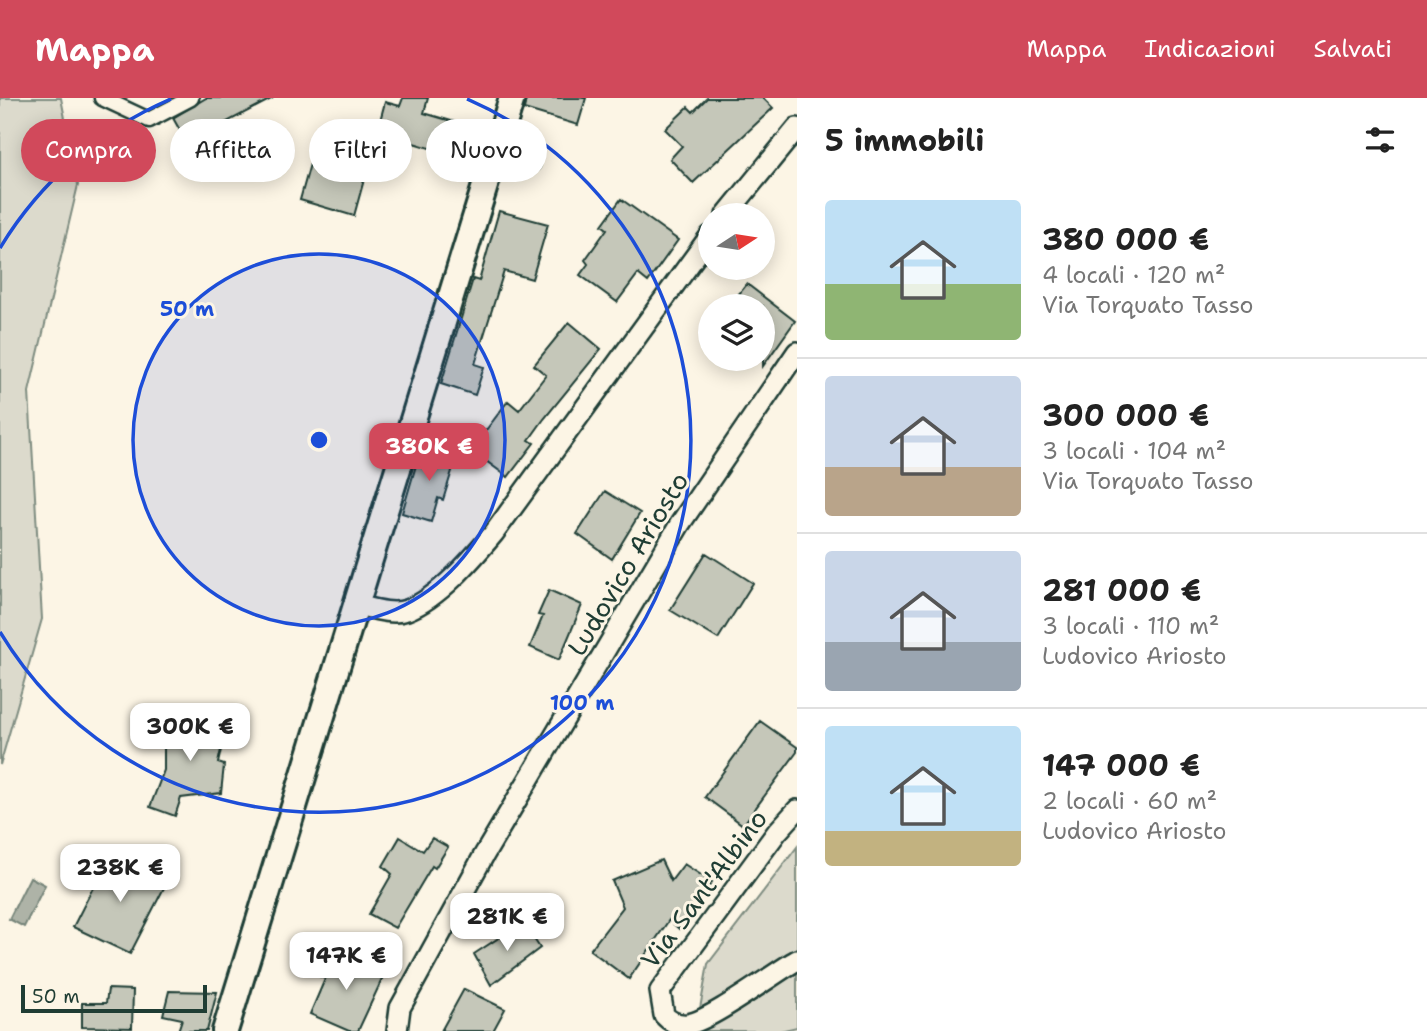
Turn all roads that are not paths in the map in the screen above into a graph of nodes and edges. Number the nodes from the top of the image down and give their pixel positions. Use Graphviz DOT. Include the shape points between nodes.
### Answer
graph roads {
  1 [pos="102,98"];
  2 [pos="191,98"];
  3 [pos="512,98"];
  4 [pos="505,119"];
  5 [pos="797,128"];
  6 [pos="484,182"];
  7 [pos="736,203"];
  8 [pos="698,252"];
  9 [pos="797,352"];
  10 [pos="358,605"];
  11 [pos="797,810"];
  12 [pos="797,960"];
  13 [pos="225,1031"];
  14 [pos="397,1031"];
  1 -- 2 [label="street" via="149,120"];
  3 -- 4 [label="street"];
  5 -- 7 [label="street"];
  6 -- 10 [label="street"];
  8 -- 10 [label="street" via="468,564 408,610 389,612"];
  9 -- 14 [label="street, Ludovico Ariosto" via="680,524 484,855 400,1008"];
  10 -- 13 [label="street"];
  11 -- 12 [label="street, Via Sant'Albino" via="660,991 664,1015 678,1024 690,1024 712,1015"];
}
